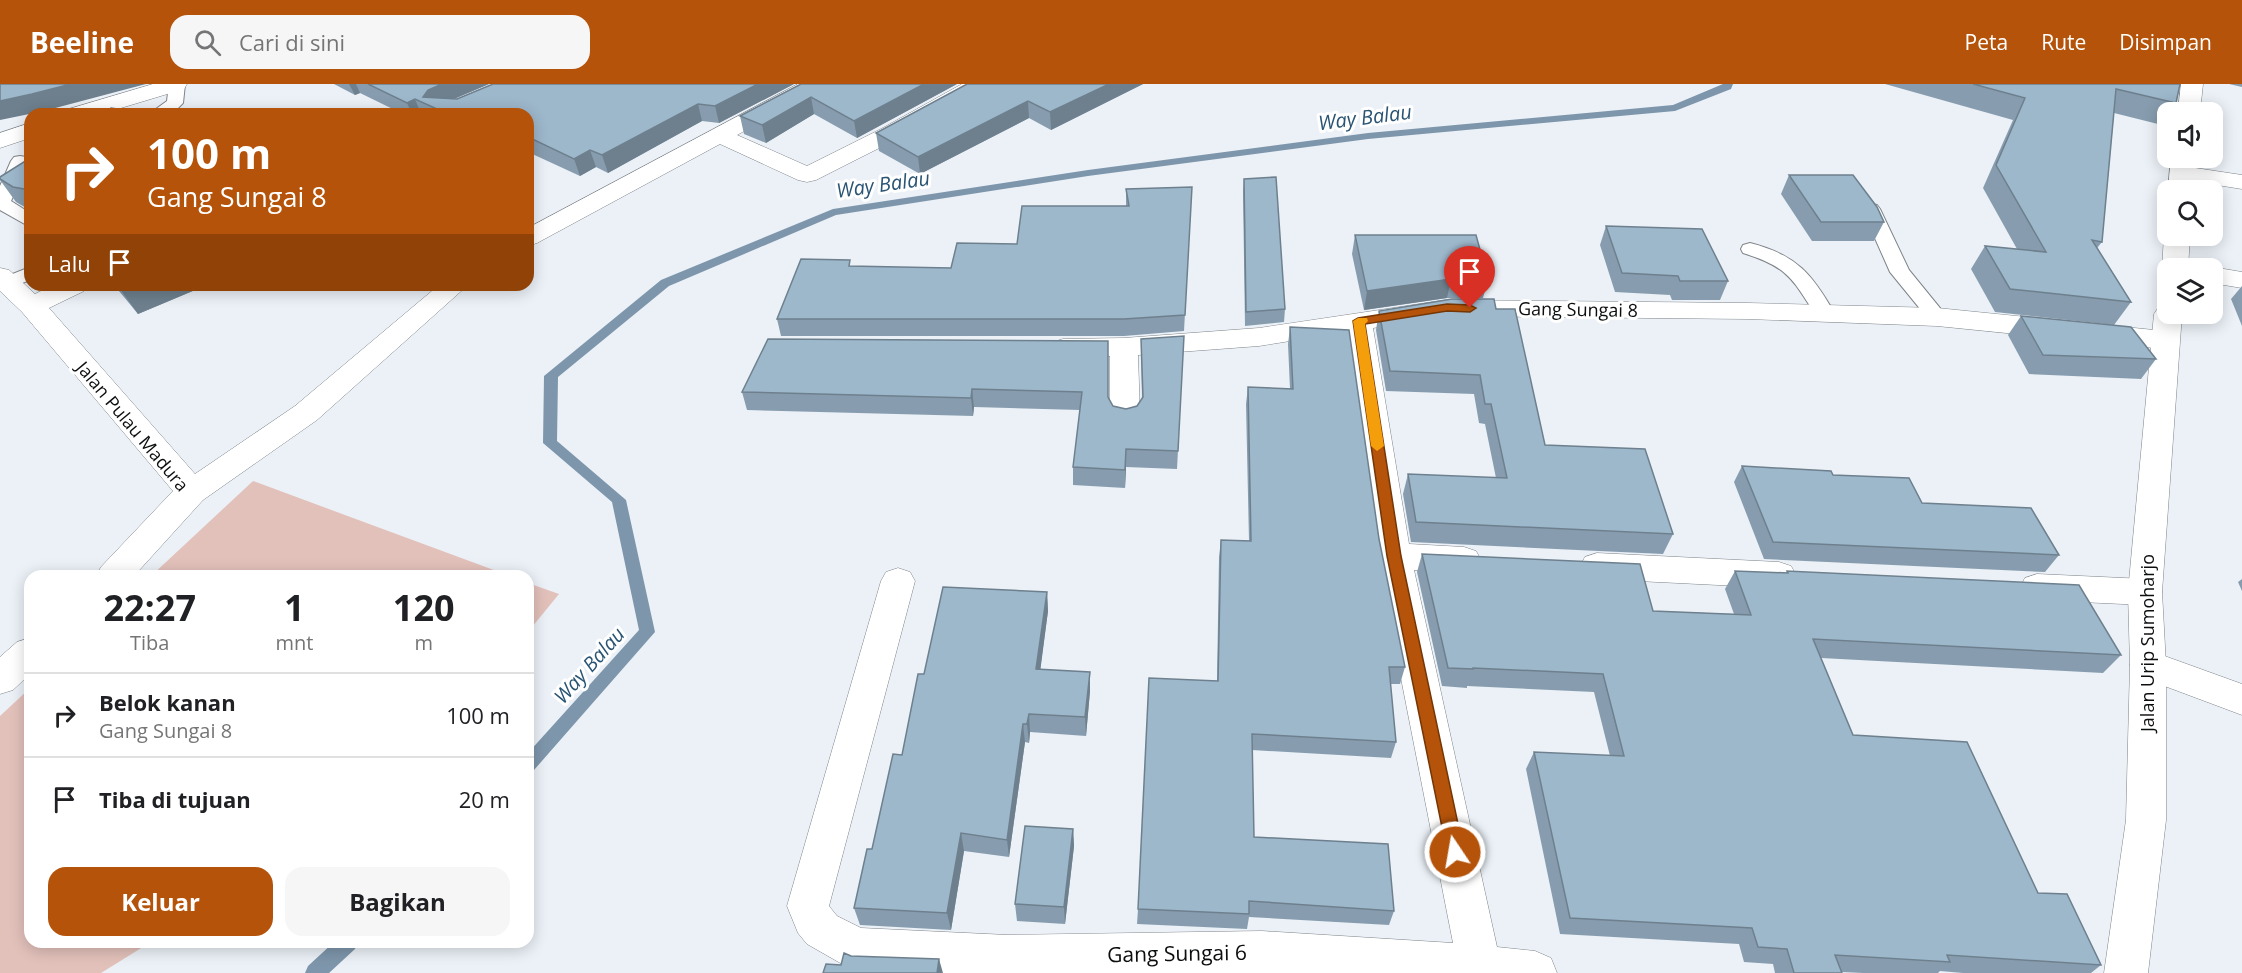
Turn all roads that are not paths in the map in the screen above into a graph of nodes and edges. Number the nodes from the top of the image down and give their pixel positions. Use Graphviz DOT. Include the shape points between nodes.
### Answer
graph roads {
  1 [pos="176,84"];
  2 [pos="773,84"];
  3 [pos="978,84"];
  4 [pos="2192,84"];
  5 [pos="806,88"];
  6 [pos="138,89"];
  7 [pos="2190,102"];
  8 [pos="92,108"];
  9 [pos="169,108"];
  10 [pos="24,132"];
  11 [pos="719,135"];
  12 [pos="0,141"];
  13 [pos="24,158"];
  14 [pos="24,161"];
  15 [pos="2182,174"];
  16 [pos="2242,182"];
  17 [pos="1871,209"];
  18 [pos="24,217"];
  19 [pos="534,235"];
  20 [pos="1750,249"];
  21 [pos="12,277"];
  22 [pos="2223,277"];
  23 [pos="2242,280"];
  24 [pos="62,291"];
  25 [pos="448,291"];
  26 [pos="32,306"];
  27 [pos="1825,314"];
  28 [pos="1937,317"];
  29 [pos="1358,321"];
  30 [pos="2166,327"];
  31 [pos="1124,347"];
  32 [pos="1035,349"];
  33 [pos="1125,416"];
  34 [pos="192,492"];
  35 [pos="1394,556"];
  36 [pos="1489,561"];
  37 [pos="1561,564"];
  38 [pos="119,570"];
  39 [pos="1811,576"];
  40 [pos="898,581"];
  41 [pos="2002,585"];
  42 [pos="2145,592"];
  43 [pos="24,657"];
  44 [pos="2148,665"];
  45 [pos="0,679"];
  46 [pos="2242,700"];
  47 [pos="1006,964"];
  48 [pos="1479,966"];
  49 [pos="1535,973"];
  50 [pos="2126,973"];
  1 -- 6 [label="street"];
  1 -- 9 [label="lane" via="175,103"];
  2 -- 5 [label="street"];
  3 -- 11 [label="street" via="807,175"];
  4 -- 7 [label="street"];
  5 -- 11 [label="street"];
  6 -- 8 [label="street"];
  10 -- 12 [label="street"];
  11 -- 19 [label="street"];
  12 -- 13 [label="lane"];
  14 -- 18 [label="lane" via="1,203"];
  15 -- 16 [label="street"];
  17 -- 28 [label="lane" via="1900,272"];
  20 -- 27 [label="lane" via="1776,256 1797,270"];
  21 -- 26 [label="street, Jalan Pulau Madura"];
  22 -- 23 [label="street"];
  24 -- 26 [label="street"];
  25 -- 34 [label="street" via="306,413"];
  26 -- 34 [label="street, Jalan Pulau Madura"];
  27 -- 28 [label="street, Gang Sungai 8"];
  27 -- 29 [label="street, Gang Sungai 8" via="1447,308"];
  28 -- 30 [label="street, Gang Sungai 8"];
  29 -- 31 [label="street, Gang Sungai 8" via="1259,337"];
  29 -- 35 [label="street"];
  30 -- 42 [label="street, Jalan Urip Sumoharjo"];
  31 -- 32 [label="street, Gang Sungai 8"];
  31 -- 33 [label="street"];
  34 -- 38 [label="street, Jalan Pulau Madura"];
  35 -- 36 [label="street"];
  35 -- 48 [label="street"];
  37 -- 39 [label="street"];
  40 -- 47 [label="street, Gang Sungai 6" via="808,906 822,930 857,950"];
  41 -- 42 [label="street"];
  42 -- 44 [label="street, Jalan Urip Sumoharjo"];
  43 -- 45 [label="street"];
  44 -- 46 [label="street"];
  44 -- 50 [label="street, Jalan Urip Sumoharjo" via="2146,820"];
  47 -- 48 [label="street, Gang Sungai 6" via="1262,952"];
  48 -- 49 [label="street, Gang Sungai 6"];
}
